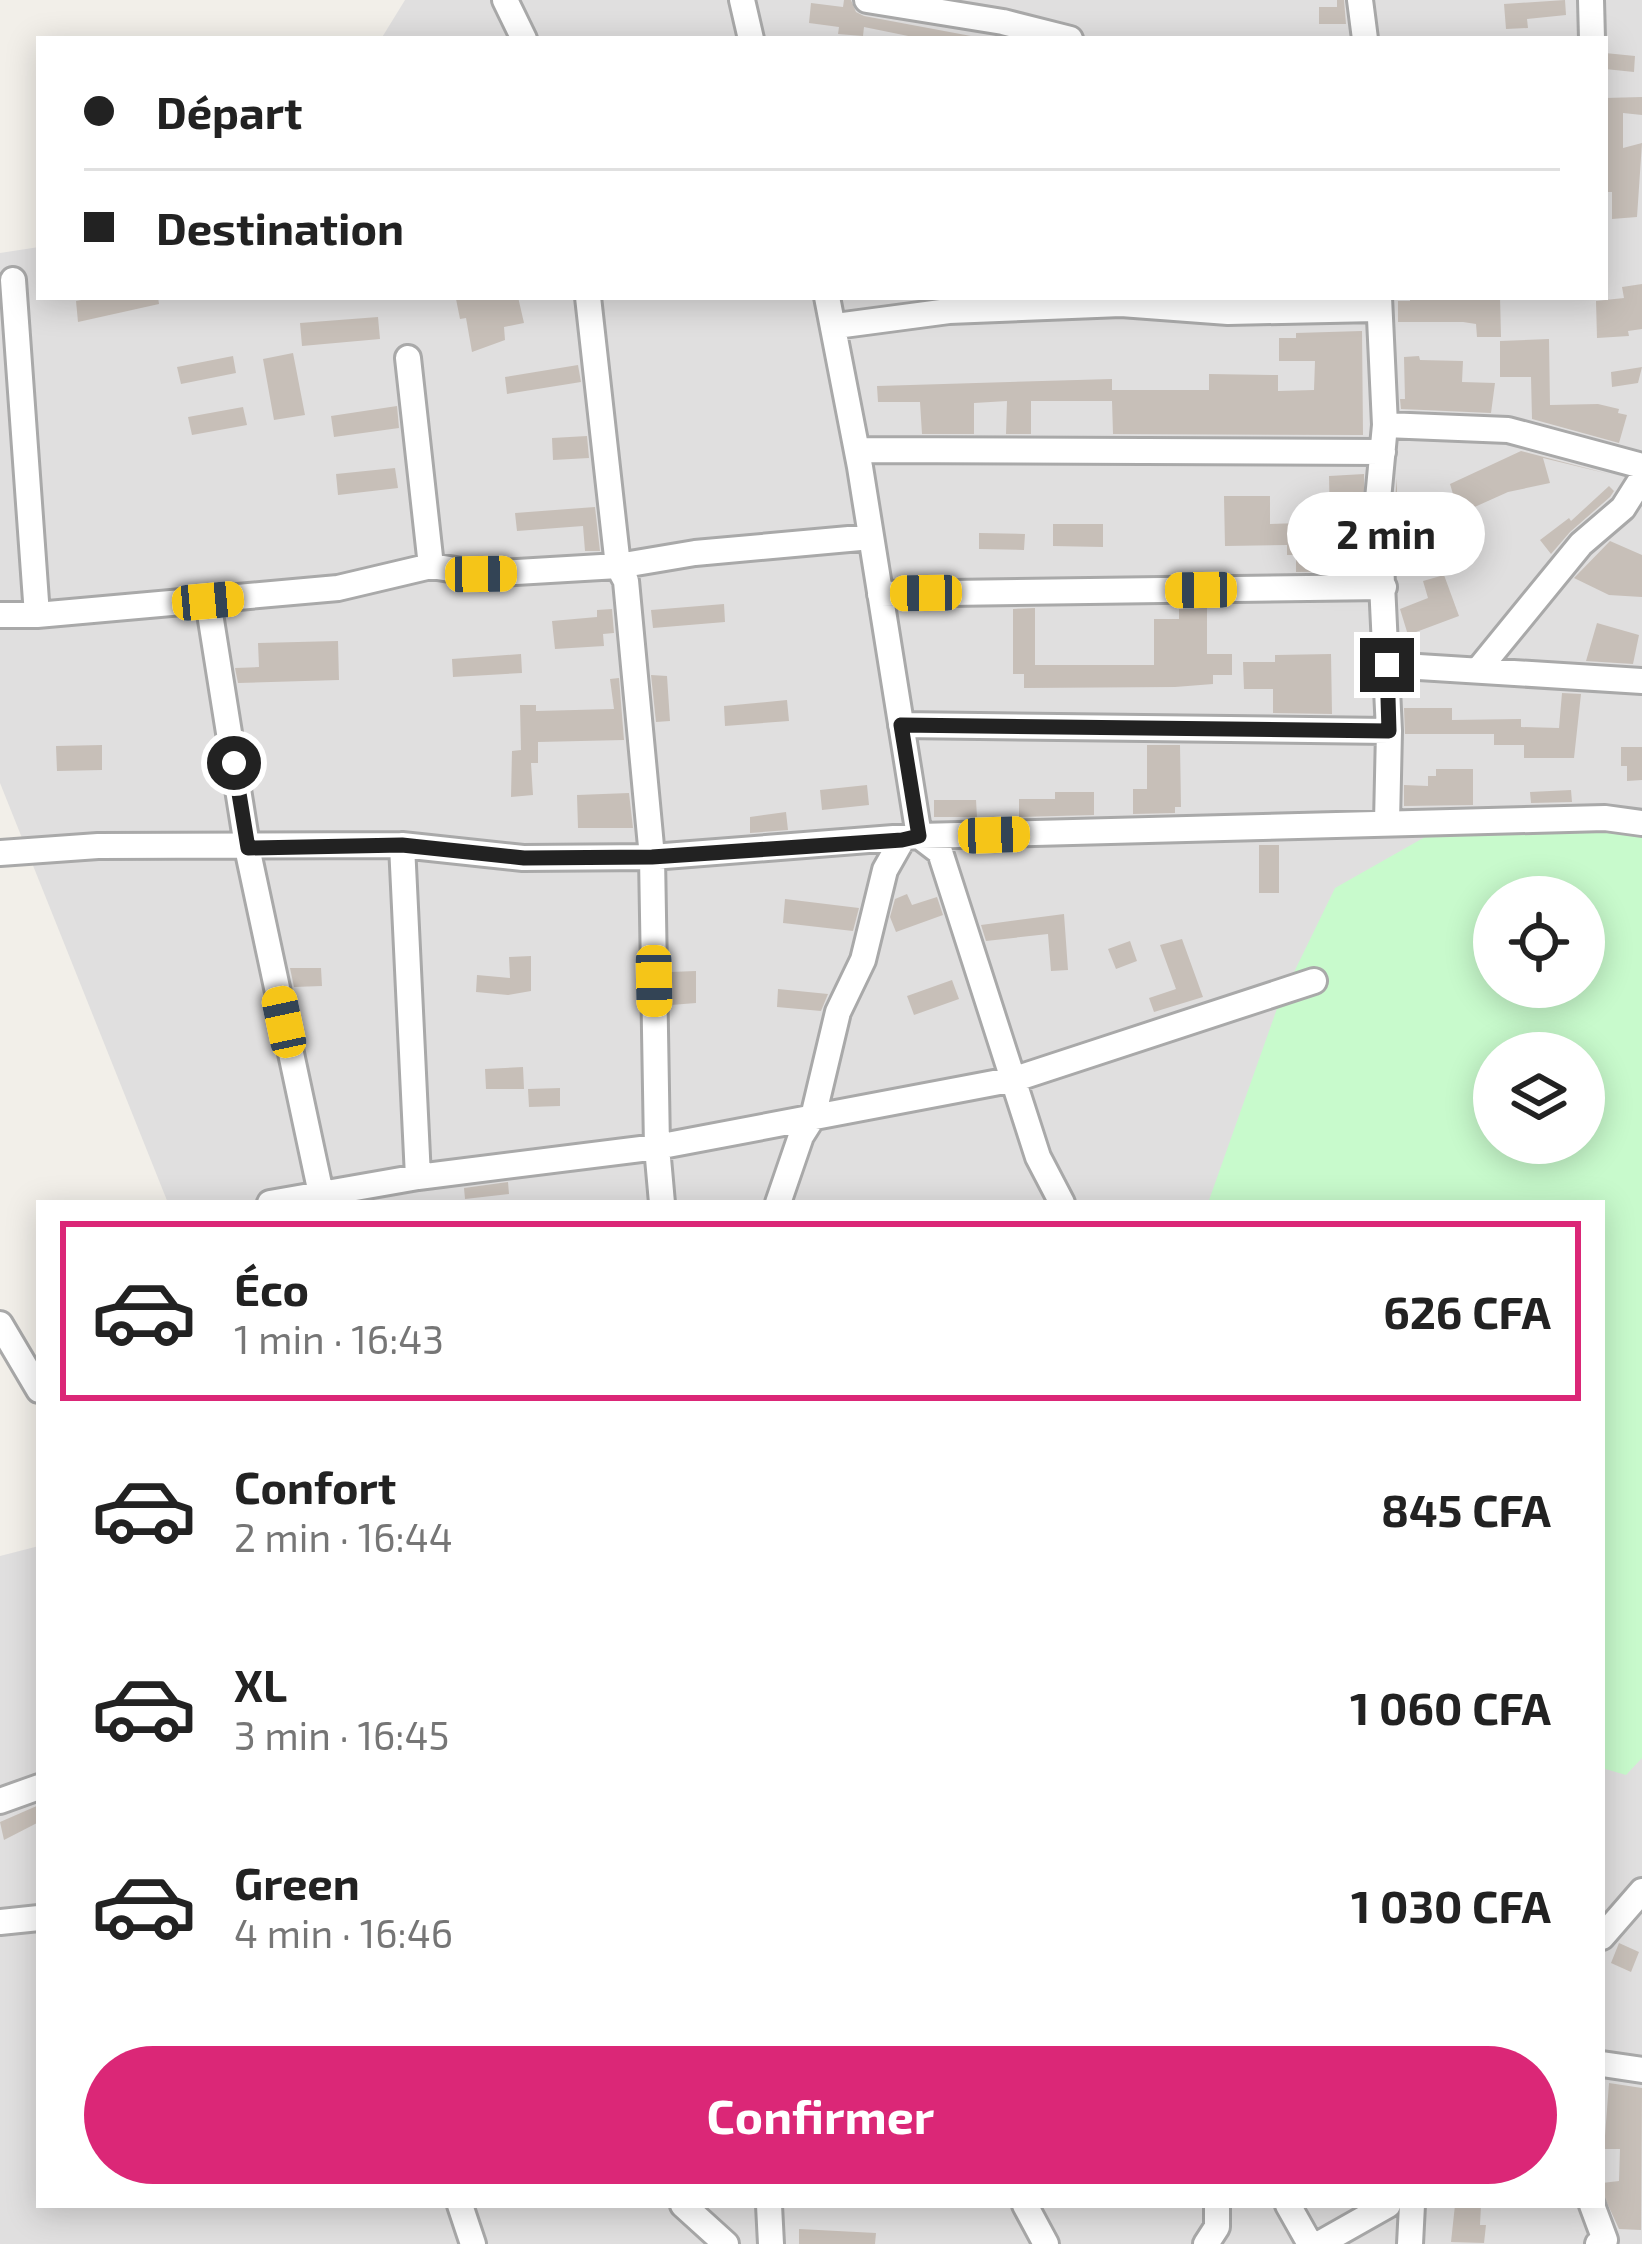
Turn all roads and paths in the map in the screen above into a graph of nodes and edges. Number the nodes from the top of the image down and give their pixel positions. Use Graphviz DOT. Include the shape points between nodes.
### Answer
graph roads {
  1 [pos="505,0"];
  2 [pos="742,0"];
  3 [pos="867,0"];
  4 [pos="1360,0"];
  5 [pos="1591,0"];
  6 [pos="523,36"];
  7 [pos="750,36"];
  8 [pos="1058,36"];
  9 [pos="1365,36"];
  10 [pos="1592,36"];
  11 [pos="13,280"];
  12 [pos="588,300"];
  13 [pos="828,300"];
  14 [pos="1378,303"];
  15 [pos="836,326"];
  16 [pos="408,358"];
  17 [pos="1384,425"];
  18 [pos="857,449"];
  19 [pos="1383,452"];
  20 [pos="1642,466"];
  21 [pos="1642,478"];
  22 [pos="871,537"];
  23 [pos="431,566"];
  24 [pos="618,566"];
  25 [pos="1384,587"];
  26 [pos="880,594"];
  27 [pos="208,601"];
  28 [pos="0,615"];
  29 [pos="37,615"];
  30 [pos="1387,665"];
  31 [pos="1478,670"];
  32 [pos="1642,681"];
  33 [pos="901,725"];
  34 [pos="1389,731"];
  35 [pos="1387,822"];
  36 [pos="1642,823"];
  37 [pos="910,838"];
  38 [pos="402,845"];
  39 [pos="248,848"];
  40 [pos="0,853"];
  41 [pos="652,857"];
  42 [pos="1314,981"];
  43 [pos="1015,1079"];
  44 [pos="813,1118"];
  45 [pos="657,1147"];
  46 [pos="418,1177"];
  47 [pos="322,1198"];
  48 [pos="662,1200"];
  49 [pos="779,1200"];
  50 [pos="1060,1200"];
  51 [pos="0,1324"];
  52 [pos="36,1385"];
  53 [pos="36,1788"];
  54 [pos="0,1801"];
  55 [pos="1642,1891"];
  56 [pos="36,1918"];
  57 [pos="0,1922"];
  58 [pos="1605,1934"];
  59 [pos="1605,2064"];
  60 [pos="1642,2070"];
  61 [pos="461,2208"];
  62 [pos="685,2208"];
  63 [pos="769,2208"];
  64 [pos="1027,2208"];
  65 [pos="1217,2208"];
  66 [pos="1290,2208"];
  67 [pos="1383,2208"];
  68 [pos="1412,2208"];
  69 [pos="1593,2208"];
  70 [pos="473,2244"];
  71 [pos="726,2244"];
  72 [pos="771,2244"];
  73 [pos="1046,2244"];
  74 [pos="1205,2244"];
  75 [pos="1315,2244"];
  76 [pos="1410,2244"];
  77 [pos="1598,2244"];
  1 -- 6 [label="street"];
  2 -- 7 [label="street"];
  3 -- 8 [label="street"];
  4 -- 9 [label="street"];
  5 -- 10 [label="street"];
  11 -- 29 [label="street"];
  12 -- 24 [label="street"];
  13 -- 15 [label="street"];
  14 -- 15 [label="street" via="1228,312 1121,304 949,311"];
  14 -- 17 [label="street"];
  15 -- 18 [label="street"];
  16 -- 23 [label="street"];
  17 -- 19 [label="street"];
  17 -- 20 [label="street" via="1508,430"];
  18 -- 19 [label="street"];
  18 -- 22 [label="street"];
  19 -- 25 [label="street"];
  21 -- 31 [label="street"];
  22 -- 24 [label="street"];
  22 -- 26 [label="street"];
  23 -- 24 [label="street" via="481,574"];
  23 -- 27 [label="street" via="338,588"];
  24 -- 41 [label="street" via="626,581"];
  25 -- 26 [label="street"];
  25 -- 30 [label="street"];
  26 -- 33 [label="street"];
  27 -- 29 [label="street"];
  27 -- 39 [label="street"];
  28 -- 29 [label="street"];
  30 -- 31 [label="street"];
  30 -- 34 [label="street"];
  31 -- 32 [label="street"];
  33 -- 34 [label="street"];
  33 -- 37 [label="street"];
  34 -- 35 [label="street"];
  35 -- 36 [label="street"];
  35 -- 37 [label="street"];
  37 -- 41 [label="street"];
  37 -- 43 [label="street" via="940,852"];
  37 -- 44 [label="street" via="885,870"];
  38 -- 39 [label="street"];
  38 -- 41 [label="street" via="524,858"];
  38 -- 46 [label="street"];
  39 -- 40 [label="street"];
  39 -- 47 [label="street"];
  41 -- 45 [label="street"];
  42 -- 43 [label="street"];
  43 -- 44 [label="street"];
  43 -- 50 [label="street"];
  44 -- 45 [label="street"];
  44 -- 49 [label="street"];
  45 -- 46 [label="street"];
  45 -- 48 [label="street"];
  46 -- 47 [label="street"];
  51 -- 52 [label="street"];
  53 -- 54 [label="street"];
  55 -- 58 [label="street"];
  56 -- 57 [label="street"];
  59 -- 60 [label="street"];
  61 -- 70 [label="street"];
  62 -- 71 [label="street"];
  63 -- 72 [label="street"];
  64 -- 73 [label="street"];
  65 -- 74 [label="street"];
  66 -- 75 [label="street"];
  67 -- 75 [label="street"];
  68 -- 76 [label="street"];
  69 -- 77 [label="street" via="1605,2240"];
}
